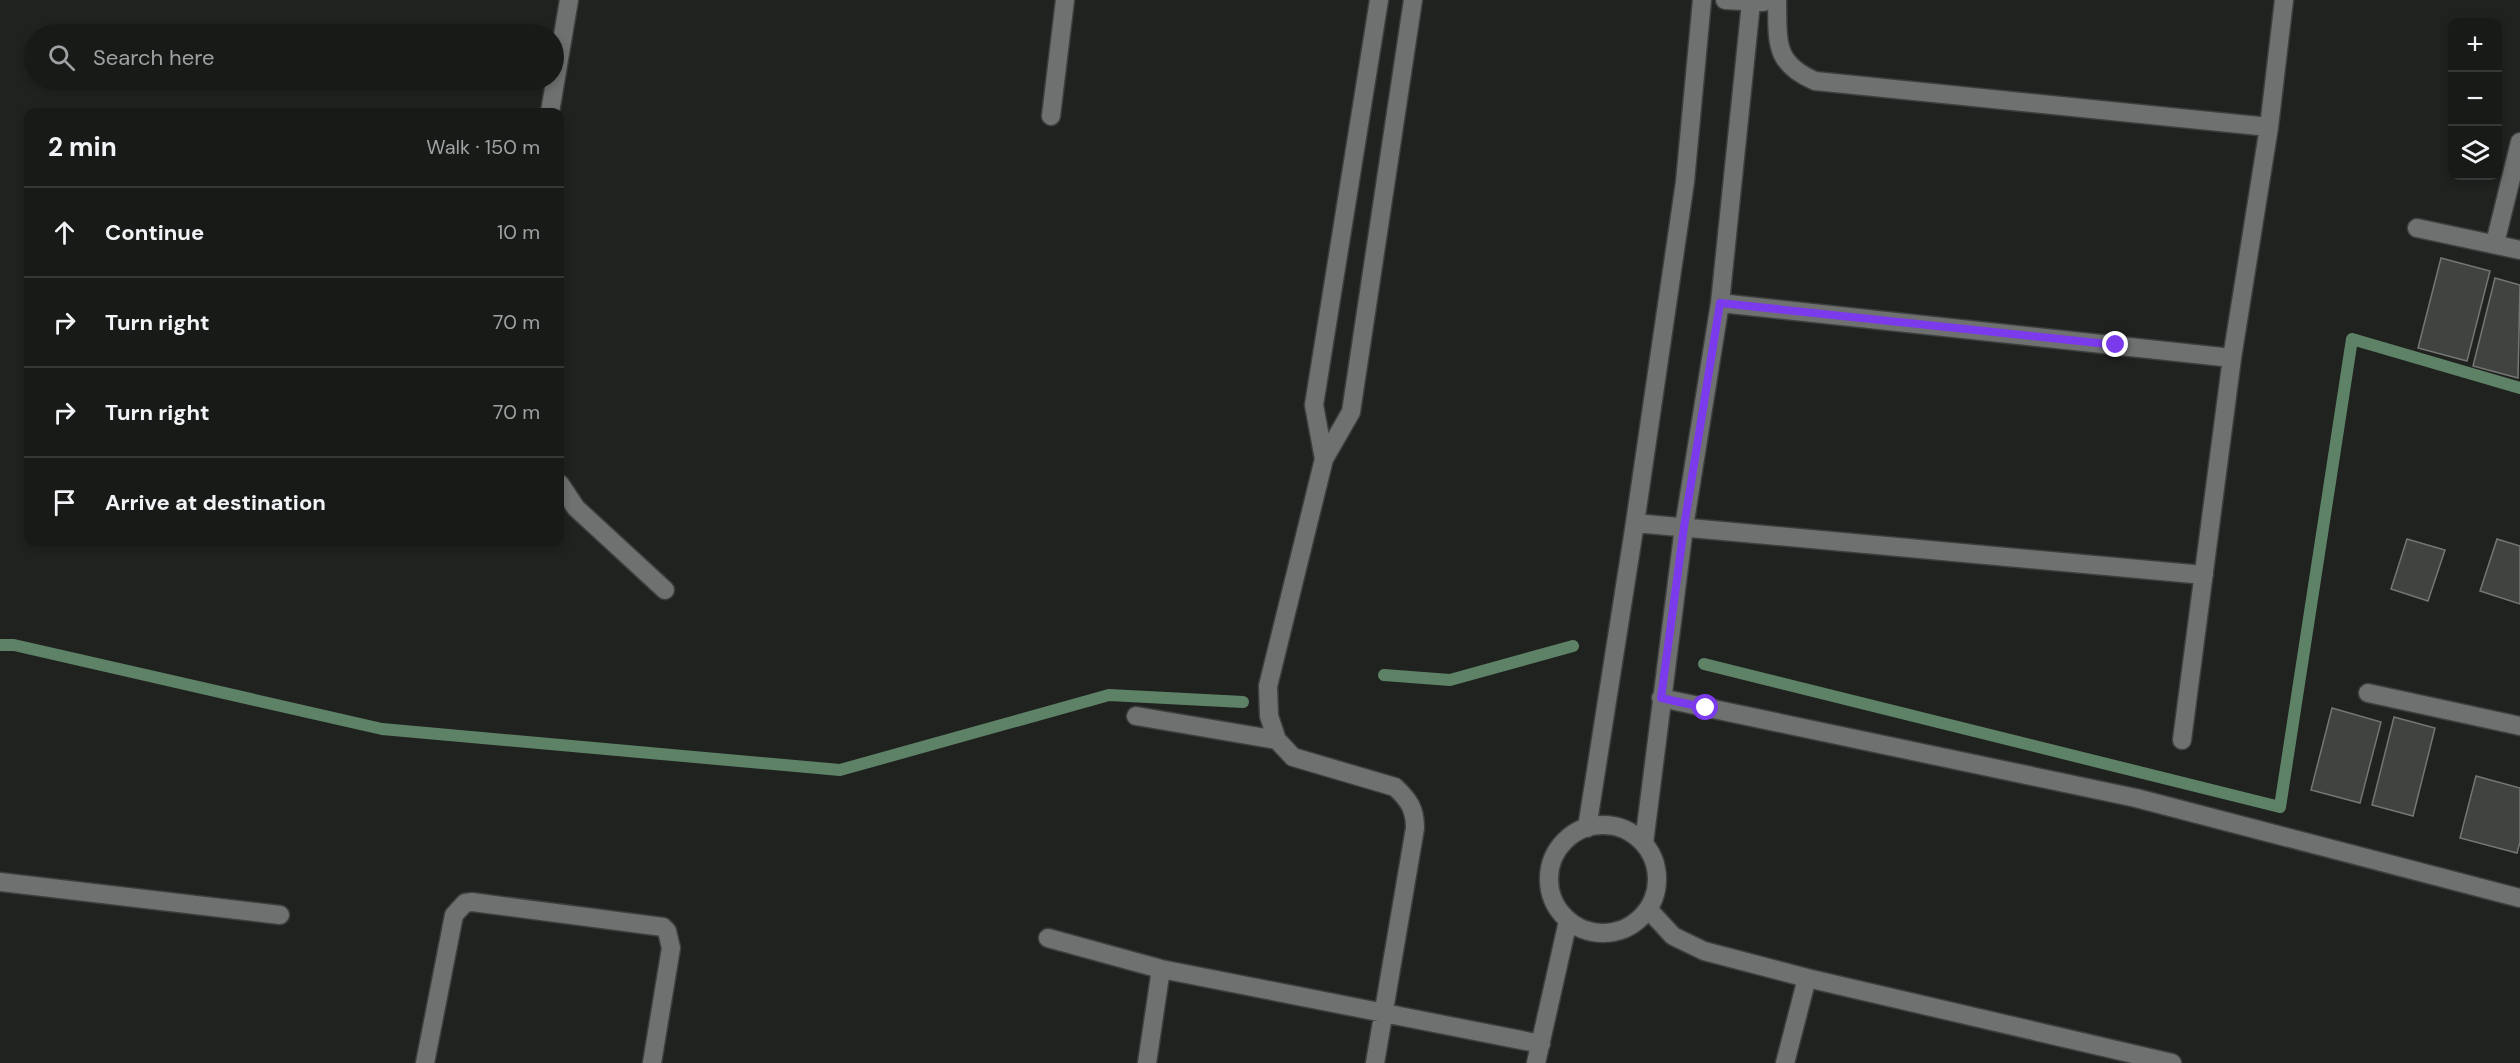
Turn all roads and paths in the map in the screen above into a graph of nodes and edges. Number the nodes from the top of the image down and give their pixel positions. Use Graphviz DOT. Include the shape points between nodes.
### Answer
graph roads {
  1 [pos="569,0"];
  2 [pos="1065,0"];
  3 [pos="1379,0"];
  4 [pos="1413,0"];
  5 [pos="1702,0"];
  6 [pos="1725,0"];
  7 [pos="1770,0"];
  8 [pos="1777,0"];
  9 [pos="2284,0"];
  10 [pos="1751,3"];
  11 [pos="564,29"];
  12 [pos="554,90"];
  13 [pos="551,108"];
  14 [pos="1051,116"];
  15 [pos="2269,127"];
  16 [pos="2520,142"];
  17 [pos="2417,228"];
  18 [pos="2495,243"];
  19 [pos="2520,250"];
  20 [pos="1720,303"];
  21 [pos="2232,358"];
  22 [pos="1324,459"];
  23 [pos="564,490"];
  24 [pos="1635,523"];
  25 [pos="1684,527"];
  26 [pos="2204,575"];
  27 [pos="665,590"];
  28 [pos="2368,693"];
  29 [pos="1661,698"];
  30 [pos="1136,716"];
  31 [pos="2520,726"];
  32 [pos="1277,740"];
  33 [pos="2182,740"];
  34 [pos="1587,828"];
  35 [pos="1644,843"];
  36 [pos="0,882"];
  37 [pos="2520,898"];
  38 [pos="1648,909"];
  39 [pos="280,915"];
  40 [pos="1568,921"];
  41 [pos="1048,938"];
  42 [pos="1161,969"];
  43 [pos="1807,978"];
  44 [pos="1382,1013"];
  45 [pos="1540,1044"];
  46 [pos="424,1063"];
  47 [pos="652,1063"];
  48 [pos="1147,1063"];
  49 [pos="1375,1063"];
  50 [pos="1536,1063"];
  51 [pos="1785,1063"];
  52 [pos="2172,1063"];
  1 -- 11 [label="street"];
  2 -- 14 [label="street"];
  3 -- 22 [label="street" via="1314,405"];
  4 -- 22 [label="street" via="1352,412"];
  5 -- 24 [label="street" via="1685,182"];
  6 -- 10 [label="street"];
  7 -- 10 [label="street"];
  8 -- 15 [label="street" via="1782,56 1797,73 1815,81"];
  9 -- 15 [label="street"];
  10 -- 20 [label="street"];
  12 -- 13 [label="street"];
  15 -- 21 [label="street"];
  16 -- 18 [label="street"];
  17 -- 18 [label="street"];
  18 -- 19 [label="street"];
  20 -- 21 [label="street"];
  20 -- 25 [label="street"];
  21 -- 26 [label="street"];
  22 -- 32 [label="street" via="1268,686 1269,716"];
  23 -- 27 [label="street" via="576,508"];
  24 -- 25 [label="street"];
  24 -- 34 [label="street"];
  25 -- 26 [label="street"];
  25 -- 29 [label="street"];
  26 -- 33 [label="street"];
  28 -- 31 [label="street"];
  29 -- 35 [label="street"];
  29 -- 37 [label="street" via="2136,798"];
  30 -- 32 [label="street"];
  32 -- 44 [label="street" via="1293,757 1395,787 1408,798 1415,813"];
  34 -- 35 [label="street" via="1614,825"];
  34 -- 40 [label="street" via="1565,841 1554,855 1550,873 1550,890"];
  35 -- 38 [label="street" via="1654,858 1658,876 1656,893"];
  36 -- 39 [label="street"];
  38 -- 40 [label="street" via="1620,931 1593,933"];
  38 -- 43 [label="street" via="1673,936 1704,951"];
  40 -- 45 [label="street"];
  41 -- 42 [label="street"];
  42 -- 44 [label="street"];
  42 -- 48 [label="street"];
  43 -- 51 [label="street"];
  43 -- 52 [label="street"];
  44 -- 45 [label="street"];
  44 -- 49 [label="street"];
  45 -- 50 [label="street"];
  46 -- 47 [label="street" via="454,915 465,903 472,902 663,927 668,931 671,948"];
}
